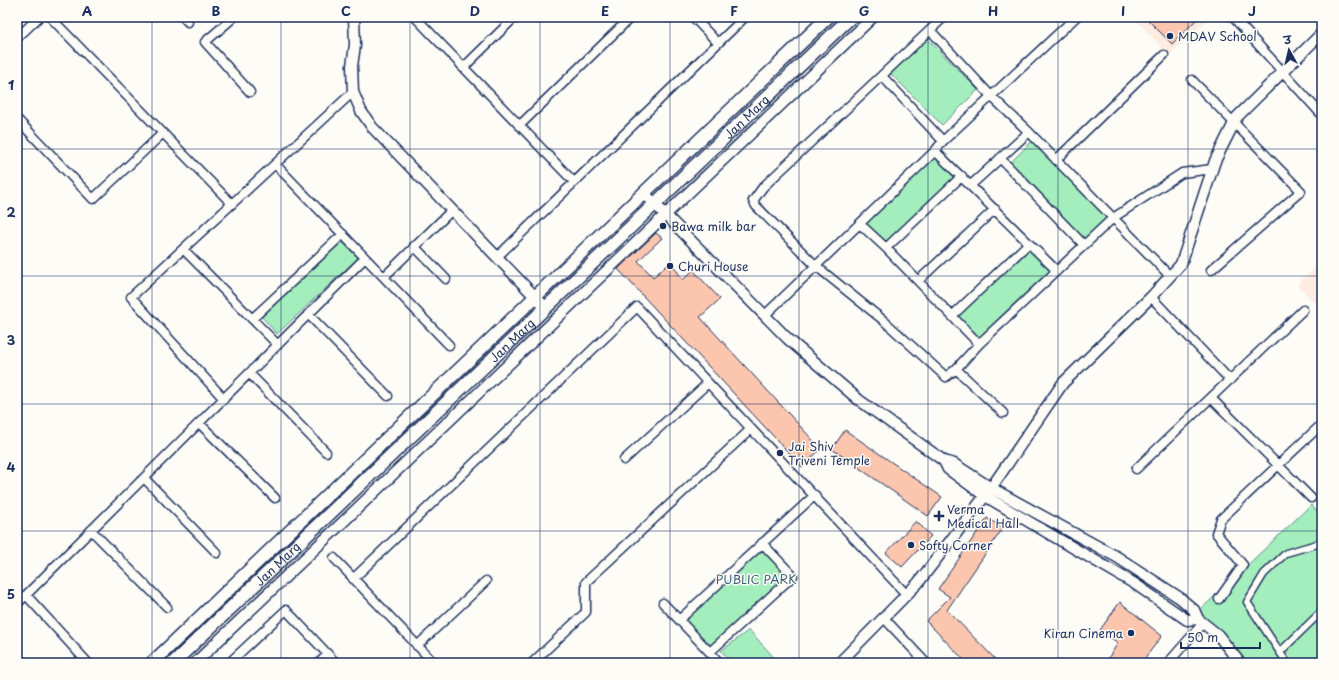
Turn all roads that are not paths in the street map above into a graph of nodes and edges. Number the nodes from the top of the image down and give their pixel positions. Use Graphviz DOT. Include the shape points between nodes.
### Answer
graph roads {
  1 [pos="39,17"];
  2 [pos="50,17"];
  3 [pos="234,17"];
  4 [pos="354,17"];
  5 [pos="414,17"];
  6 [pos="515,17"];
  7 [pos="631,17"];
  8 [pos="693,17"];
  9 [pos="745,17"];
  10 [pos="828,17"];
  11 [pos="851,17"];
  12 [pos="873,17"];
  13 [pos="944,17"];
  14 [pos="1076,17"];
  15 [pos="1233,17"];
  16 [pos="930,30"];
  17 [pos="1322,33"];
  18 [pos="17,38"];
  19 [pos="718,43"];
  20 [pos="1164,55"];
  21 [pos="463,68"];
  22 [pos="1282,71"];
  23 [pos="882,76"];
  24 [pos="1192,80"];
  25 [pos="250,92"];
  26 [pos="353,92"];
  27 [pos="991,96"];
  28 [pos="1322,115"];
  29 [pos="17,119"];
  30 [pos="1234,122"];
  31 [pos="519,126"];
  32 [pos="1029,132"];
  33 [pos="163,133"];
  34 [pos="943,141"];
  35 [pos="935,151"];
  36 [pos="1000,158"];
  37 [pos="1056,160"];
  38 [pos="275,164"];
  39 [pos="1212,169"];
  40 [pos="962,176"];
  41 [pos="574,182"];
  42 [pos="971,185"];
  43 [pos="644,193"];
  44 [pos="232,204"];
  45 [pos="655,204"];
  46 [pos="995,209"];
  47 [pos="452,210"];
  48 [pos="666,215"];
  49 [pos="1113,218"];
  50 [pos="860,224"];
  51 [pos="342,234"];
  52 [pos="1029,243"];
  53 [pos="1084,245"];
  54 [pos="414,246"];
  55 [pos="886,248"];
  56 [pos="183,249"];
  57 [pos="497,257"];
  58 [pos="365,258"];
  59 [pos="816,266"];
  60 [pos="1211,270"];
  61 [pos="1057,271"];
  62 [pos="1170,276"];
  63 [pos="384,277"];
  64 [pos="446,280"];
  65 [pos="918,281"];
  66 [pos="1151,297"];
  67 [pos="535,298"];
  68 [pos="546,308"];
  69 [pos="1303,310"];
  70 [pos="308,314"];
  71 [pos="764,315"];
  72 [pos="952,316"];
  73 [pos="252,319"];
  74 [pos="979,344"];
  75 [pos="278,345"];
  76 [pos="449,345"];
  77 [pos="956,369"];
  78 [pos="249,373"];
  79 [pos="1230,380"];
  80 [pos="708,383"];
  81 [pos="388,396"];
  82 [pos="1211,398"];
  83 [pos="224,399"];
  84 [pos="1003,412"];
  85 [pos="199,423"];
  86 [pos="1322,424"];
  87 [pos="751,429"];
  88 [pos="326,452"];
  89 [pos="624,460"];
  90 [pos="1278,465"];
  91 [pos="1136,469"];
  92 [pos="144,478"];
  93 [pos="988,492"];
  94 [pos="814,495"];
  95 [pos="275,498"];
  96 [pos="1311,498"];
  97 [pos="91,530"];
  98 [pos="762,543"];
  99 [pos="1322,545"];
  100 [pos="217,553"];
  101 [pos="334,558"];
  102 [pos="354,579"];
  103 [pos="486,581"];
  104 [pos="26,595"];
  105 [pos="907,595"];
  106 [pos="1219,599"];
  107 [pos="663,603"];
  108 [pos="17,604"];
  109 [pos="167,607"];
  110 [pos="1322,611"];
  111 [pos="884,618"];
  112 [pos="679,620"];
  113 [pos="1201,621"];
  114 [pos="417,646"];
  115 [pos="710,652"];
  116 [pos="1280,652"];
  117 [pos="328,654"];
  118 [pos="431,662"];
  119 [pos="88,663"];
  120 [pos="152,663"];
  121 [pos="173,663"];
  122 [pos="195,663"];
  123 [pos="229,663"];
  124 [pos="319,663"];
  125 [pos="336,663"];
  126 [pos="532,663"];
  127 [pos="720,663"];
  128 [pos="839,663"];
  129 [pos="926,663"];
  130 [pos="1168,663"];
  131 [pos="1240,663"];
  132 [pos="1287,663"];
  1 -- 18 [label="street"];
  2 -- 33 [label="street"];
  3 -- 25 [label="street" via="205,42"];
  4 -- 26 [label="street"];
  5 -- 21 [label="street"];
  6 -- 21 [label="street"];
  7 -- 31 [label="street"];
  8 -- 19 [label="street"];
  9 -- 19 [label="street"];
  10 -- 43 [label="main road, Jan Marg"];
  11 -- 45 [label="main road, Jan Marg"];
  12 -- 48 [label="street"];
  13 -- 16 [label="street"];
  14 -- 27 [label="street"];
  15 -- 22 [label="street"];
  16 -- 23 [label="street"];
  16 -- 27 [label="street"];
  17 -- 22 [label="street"];
  19 -- 41 [label="street"];
  20 -- 37 [label="street"];
  21 -- 31 [label="street"];
  22 -- 28 [label="street"];
  22 -- 30 [label="street"];
  23 -- 34 [label="street"];
  23 -- 59 [label="street" via="763,188 753,201"];
  24 -- 30 [label="street"];
  26 -- 38 [label="street"];
  26 -- 47 [label="street" via="361,111 372,127"];
  27 -- 32 [label="street"];
  27 -- 34 [label="street"];
  29 -- 33 [label="street" via="93,199"];
  30 -- 39 [label="street"];
  30 -- 60 [label="street" via="1301,191"];
  31 -- 41 [label="street"];
  32 -- 36 [label="street"];
  32 -- 37 [label="street"];
  33 -- 44 [label="street"];
  34 -- 35 [label="street"];
  35 -- 40 [label="street"];
  35 -- 50 [label="street"];
  36 -- 42 [label="street"];
  36 -- 53 [label="street"];
  37 -- 49 [label="street"];
  38 -- 44 [label="street"];
  38 -- 51 [label="street"];
  39 -- 49 [label="street" via="1182,173"];
  39 -- 62 [label="street" via="1181,264"];
  40 -- 42 [label="street"];
  40 -- 55 [label="street"];
  41 -- 57 [label="street"];
  42 -- 46 [label="street"];
  43 -- 45 [label="street"];
  43 -- 67 [label="main road, Jan Marg"];
  44 -- 56 [label="street"];
  45 -- 48 [label="street"];
  45 -- 68 [label="main road, Jan Marg"];
  46 -- 52 [label="street"];
  46 -- 65 [label="street"];
  47 -- 54 [label="street"];
  47 -- 57 [label="street"];
  48 -- 71 [label="street"];
  48 -- 122 [label="street"];
  49 -- 53 [label="street"];
  49 -- 62 [label="street"];
  50 -- 55 [label="street"];
  50 -- 59 [label="street"];
  51 -- 58 [label="street"];
  51 -- 73 [label="street"];
  52 -- 61 [label="street"];
  52 -- 72 [label="street"];
  53 -- 61 [label="street"];
  54 -- 63 [label="street"];
  54 -- 64 [label="street"];
  55 -- 65 [label="street"];
  56 -- 73 [label="street"];
  56 -- 83 [label="street" via="131,297"];
  57 -- 67 [label="street"];
  58 -- 63 [label="street"];
  58 -- 70 [label="street"];
  59 -- 71 [label="street"];
  59 -- 77 [label="street" via="883,320 946,377"];
  61 -- 74 [label="street"];
  62 -- 66 [label="street"];
  63 -- 76 [label="street"];
  65 -- 72 [label="street"];
  66 -- 79 [label="street"];
  66 -- 93 [label="street" via="1063,383"];
  67 -- 68 [label="street"];
  67 -- 120 [label="main road, Jan Marg"];
  68 -- 121 [label="main road, Jan Marg"];
  69 -- 79 [label="street"];
  70 -- 75 [label="street"];
  70 -- 81 [label="street"];
  71 -- 93 [label="street" via="859,400 944,461 948,469"];
  72 -- 74 [label="street"];
  73 -- 75 [label="street"];
  74 -- 77 [label="street"];
  75 -- 78 [label="street"];
  77 -- 84 [label="street"];
  78 -- 83 [label="street"];
  78 -- 88 [label="street"];
  79 -- 82 [label="street"];
  80 -- 87 [label="street"];
  80 -- 89 [label="street"];
  80 -- 102 [label="street" via="637,307"];
  82 -- 90 [label="street"];
  82 -- 91 [label="street"];
  83 -- 85 [label="street"];
  85 -- 92 [label="street"];
  85 -- 95 [label="street"];
  86 -- 90 [label="street"];
  87 -- 94 [label="street"];
  87 -- 126 [label="street" via="586,582 586,612"];
  90 -- 96 [label="street"];
  90 -- 106 [label="street" via="1221,519 1216,534 1243,565"];
  92 -- 97 [label="street"];
  92 -- 100 [label="street"];
  93 -- 105 [label="street"];
  93 -- 113 [label="street" via="1136,584 1188,620"];
  93 -- 113 [label="street" via="1117,556 1180,598 1194,610"];
  94 -- 98 [label="street"];
  94 -- 105 [label="street"];
  97 -- 104 [label="street"];
  97 -- 109 [label="street"];
  98 -- 112 [label="street"];
  98 -- 115 [label="street" via="792,576"];
  99 -- 116 [label="street" via="1317,544 1286,553 1264,574 1247,602"];
  101 -- 102 [label="street"];
  102 -- 114 [label="street"];
  103 -- 114 [label="street"];
  104 -- 108 [label="street"];
  104 -- 119 [label="street"];
  105 -- 111 [label="street"];
  107 -- 112 [label="street"];
  110 -- 116 [label="street"];
  111 -- 128 [label="street"];
  111 -- 129 [label="street"];
  112 -- 115 [label="street"];
  113 -- 130 [label="street"];
  113 -- 131 [label="street" via="1218,635"];
  114 -- 118 [label="street"];
  115 -- 127 [label="street"];
  116 -- 132 [label="street"];
  117 -- 123 [label="street" via="286,610"];
  117 -- 124 [label="street"];
  117 -- 125 [label="street"];
}
